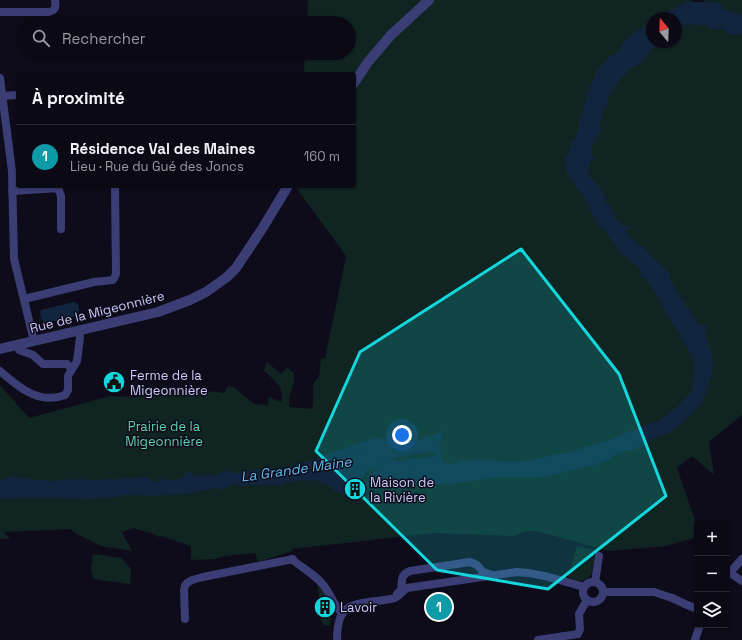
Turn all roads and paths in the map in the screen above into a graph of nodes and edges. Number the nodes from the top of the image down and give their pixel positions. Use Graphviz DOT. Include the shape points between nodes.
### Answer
graph roads {
  1 [pos="55,0"];
  2 [pos="430,0"];
  3 [pos="0,12"];
  4 [pos="0,78"];
  5 [pos="356,80"];
  6 [pos="16,95"];
  7 [pos="1,96"];
  8 [pos="115,188"];
  9 [pos="287,188"];
  10 [pos="12,191"];
  11 [pos="61,229"];
  12 [pos="24,299"];
  13 [pos="80,330"];
  14 [pos="34,341"];
  15 [pos="16,345"];
  16 [pos="0,349"];
  17 [pos="71,368"];
  18 [pos="0,371"];
  19 [pos="599,556"];
  20 [pos="742,559"];
  21 [pos="730,572"];
  22 [pos="730,575"];
  23 [pos="493,576"];
  24 [pos="742,581"];
  25 [pos="595,582"];
  26 [pos="584,587"];
  27 [pos="604,592"];
  28 [pos="393,598"];
  29 [pos="587,600"];
  30 [pos="694,608"];
  31 [pos="342,613"];
  32 [pos="185,619"];
  33 [pos="699,628"];
  34 [pos="337,640"];
  35 [pos="538,640"];
  36 [pos="695,640"];
  1 -- 3 [label="street" via="56,6 53,11"];
  2 -- 5 [label="street" via="391,35"];
  4 -- 7 [label="street"];
  6 -- 7 [label="street"];
  7 -- 10 [label="street" via="12,171"];
  8 -- 12 [label="street" via="116,274 113,280 94,282"];
  9 -- 13 [label="street, Rue de la Migeonnière" via="236,268 219,284 190,300 158,312"];
  10 -- 11 [label="street" via="58,188 61,196"];
  10 -- 12 [label="street" via="14,259"];
  12 -- 14 [label="street"];
  13 -- 14 [label="street, Rue de la Migeonnière"];
  13 -- 17 [label="street" via="77,361"];
  14 -- 15 [label="street, Rue de la Migeonnière"];
  15 -- 16 [label="street, Rue de la Migeonnière"];
  15 -- 17 [label="street" via="19,350 33,355 43,364 67,364"];
  17 -- 18 [label="street" via="67,392 52,399 32,394"];
  19 -- 25 [label="street"];
  20 -- 21 [label="street"];
  22 -- 24 [label="street"];
  23 -- 26 [label="street" via="525,572"];
  23 -- 28 [label="street" via="407,588"];
  23 -- 28 [label="street" via="470,562 410,571 402,577 401,590"];
  25 -- 26 [label="street"];
  25 -- 27 [label="street"];
  26 -- 29 [label="street" via="583,594"];
  27 -- 29 [label="street" via="598,601"];
  27 -- 30 [label="street" via="654,592"];
  28 -- 31 [label="street" via="356,604"];
  29 -- 35 [label="street" via="579,614 578,634"];
  31 -- 32 [label="street" via="323,584 293,558 192,580 186,584 184,590"];
  31 -- 34 [label="street"];
  33 -- 36 [label="street"];
}
